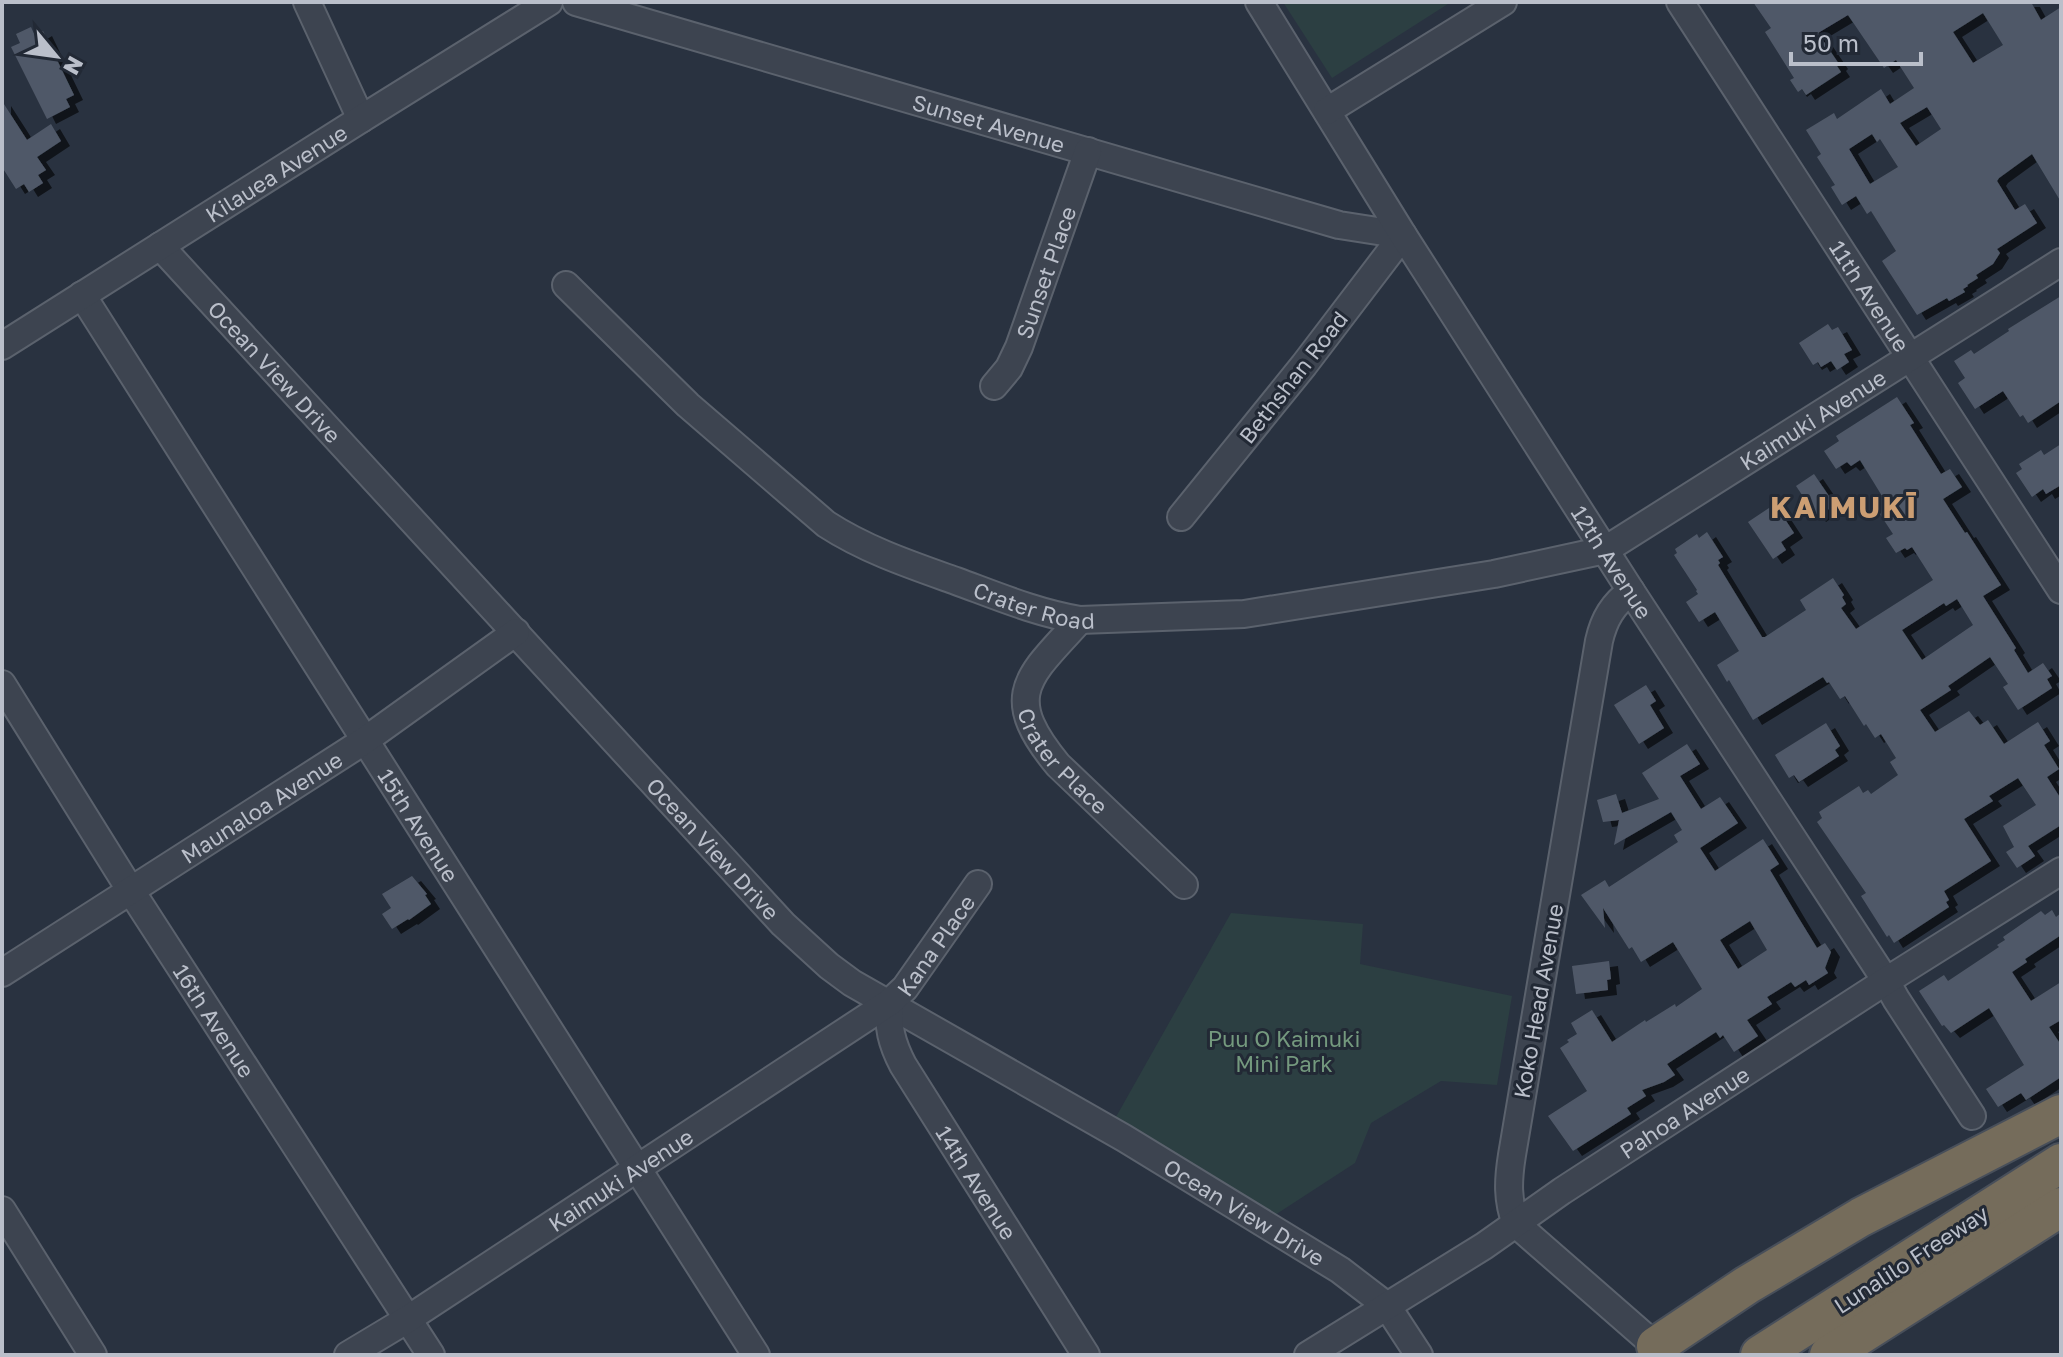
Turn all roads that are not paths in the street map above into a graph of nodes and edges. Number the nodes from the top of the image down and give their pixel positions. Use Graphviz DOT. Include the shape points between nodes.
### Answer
graph roads {
  1 [pos="307,2"];
  2 [pos="549,2"];
  3 [pos="576,2"];
  4 [pos="1259,2"];
  5 [pos="1503,2"];
  6 [pos="1680,2"];
  7 [pos="1327,111"];
  8 [pos="361,119"];
  9 [pos="1088,151"];
  10 [pos="1403,235"];
  11 [pos="160,246"];
  12 [pos="2061,262"];
  13 [pos="566,285"];
  14 [pos="82,295"];
  15 [pos="2,346"];
  16 [pos="1911,357"];
  17 [pos="994,386"];
  18 [pos="1181,517"];
  19 [pos="1605,550"];
  20 [pos="2061,590"];
  21 [pos="1631,591"];
  22 [pos="1080,620"];
  23 [pos="516,632"];
  24 [pos="2,684"];
  25 [pos="364,741"];
  26 [pos="2061,871"];
  27 [pos="978,884"];
  28 [pos="1184,885"];
  29 [pos="131,891"];
  30 [pos="2,973"];
  31 [pos="1886,981"];
  32 [pos="890,1002"];
  33 [pos="2061,1114"];
  34 [pos="1972,1116"];
  35 [pos="2061,1163"];
  36 [pos="637,1168"];
  37 [pos="2061,1207"];
  38 [pos="2,1210"];
  39 [pos="1516,1224"];
  40 [pos="1387,1306"];
  41 [pos="408,1319"];
  42 [pos="1661,1351"];
  43 [pos="93,1355"];
  44 [pos="348,1355"];
  45 [pos="431,1355"];
  46 [pos="756,1355"];
  47 [pos="1086,1355"];
  48 [pos="1308,1355"];
  49 [pos="1419,1355"];
  50 [pos="1760,1355"];
  51 [pos="1829,1355"];
  1 -- 8 [label="street"];
  2 -- 8 [label="street, Kilauea Avenue"];
  3 -- 9 [label="street, Sunset Avenue"];
  4 -- 7 [label="street, 12th Avenue"];
  5 -- 7 [label="street"];
  6 -- 16 [label="street, 11th Avenue"];
  7 -- 10 [label="street, 12th Avenue"];
  8 -- 11 [label="street, Kilauea Avenue"];
  9 -- 10 [label="street, Sunset Avenue" via="1339,225"];
  9 -- 17 [label="street, Sunset Place" via="1019,347"];
  10 -- 18 [label="street, Bethshan Road"];
  10 -- 19 [label="street, 12th Avenue"];
  11 -- 14 [label="street, Kilauea Avenue"];
  11 -- 23 [label="street, Ocean View Drive"];
  12 -- 16 [label="street, Kaimuki Avenue"];
  13 -- 22 [label="street, Crater Road" via="688,405 847,538 1031,609"];
  14 -- 15 [label="street, Kilauea Avenue"];
  14 -- 25 [label="street, 15th Avenue"];
  16 -- 19 [label="street, Kaimuki Avenue"];
  16 -- 20 [label="street, 11th Avenue"];
  19 -- 21 [label="street, 12th Avenue"];
  19 -- 22 [label="street, Crater Road" via="1494,574 1244,614"];
  21 -- 31 [label="street, 12th Avenue"];
  21 -- 39 [label="street, Koko Head Avenue" via="1610,611 1599,641 1509,1174"];
  22 -- 28 [label="street, Crater Place" via="1031,678 1025,711 1032,730 1058,765"];
  23 -- 25 [label="street, Maunaloa Avenue"];
  23 -- 32 [label="street, Ocean View Drive" via="783,924 852,983"];
  24 -- 29 [label="street, 16th Avenue"];
  25 -- 29 [label="street, Maunaloa Avenue"];
  25 -- 36 [label="street, 15th Avenue"];
  26 -- 31 [label="street, Pahoa Avenue"];
  27 -- 32 [label="street, Kana Place"];
  29 -- 30 [label="street, Maunaloa Avenue"];
  29 -- 41 [label="street, 16th Avenue"];
  31 -- 34 [label="street, 12th Avenue"];
  31 -- 39 [label="street, Pahoa Avenue"];
  32 -- 36 [label="street, Kaimuki Avenue"];
  32 -- 40 [label="street, Ocean View Drive" via="1313,1253"];
  32 -- 47 [label="street, 14th Avenue" via="891,1039 903,1065"];
  33 -- 42 [label="highway" via="1861,1217 1747,1285"];
  35 -- 50 [label="highway, Lunalilo Freeway"];
  36 -- 41 [label="street, Kaimuki Avenue"];
  36 -- 46 [label="street, 15th Avenue"];
  37 -- 51 [label="highway, Lunalilo Freeway"];
  38 -- 43 [label="street"];
  39 -- 40 [label="street, Pahoa Avenue"];
  39 -- 42 [label="street"];
  40 -- 48 [label="street, Pahoa Avenue"];
  40 -- 49 [label="street, Ocean View Drive"];
  41 -- 44 [label="street, Kaimuki Avenue"];
  41 -- 45 [label="street, 16th Avenue"];
}
